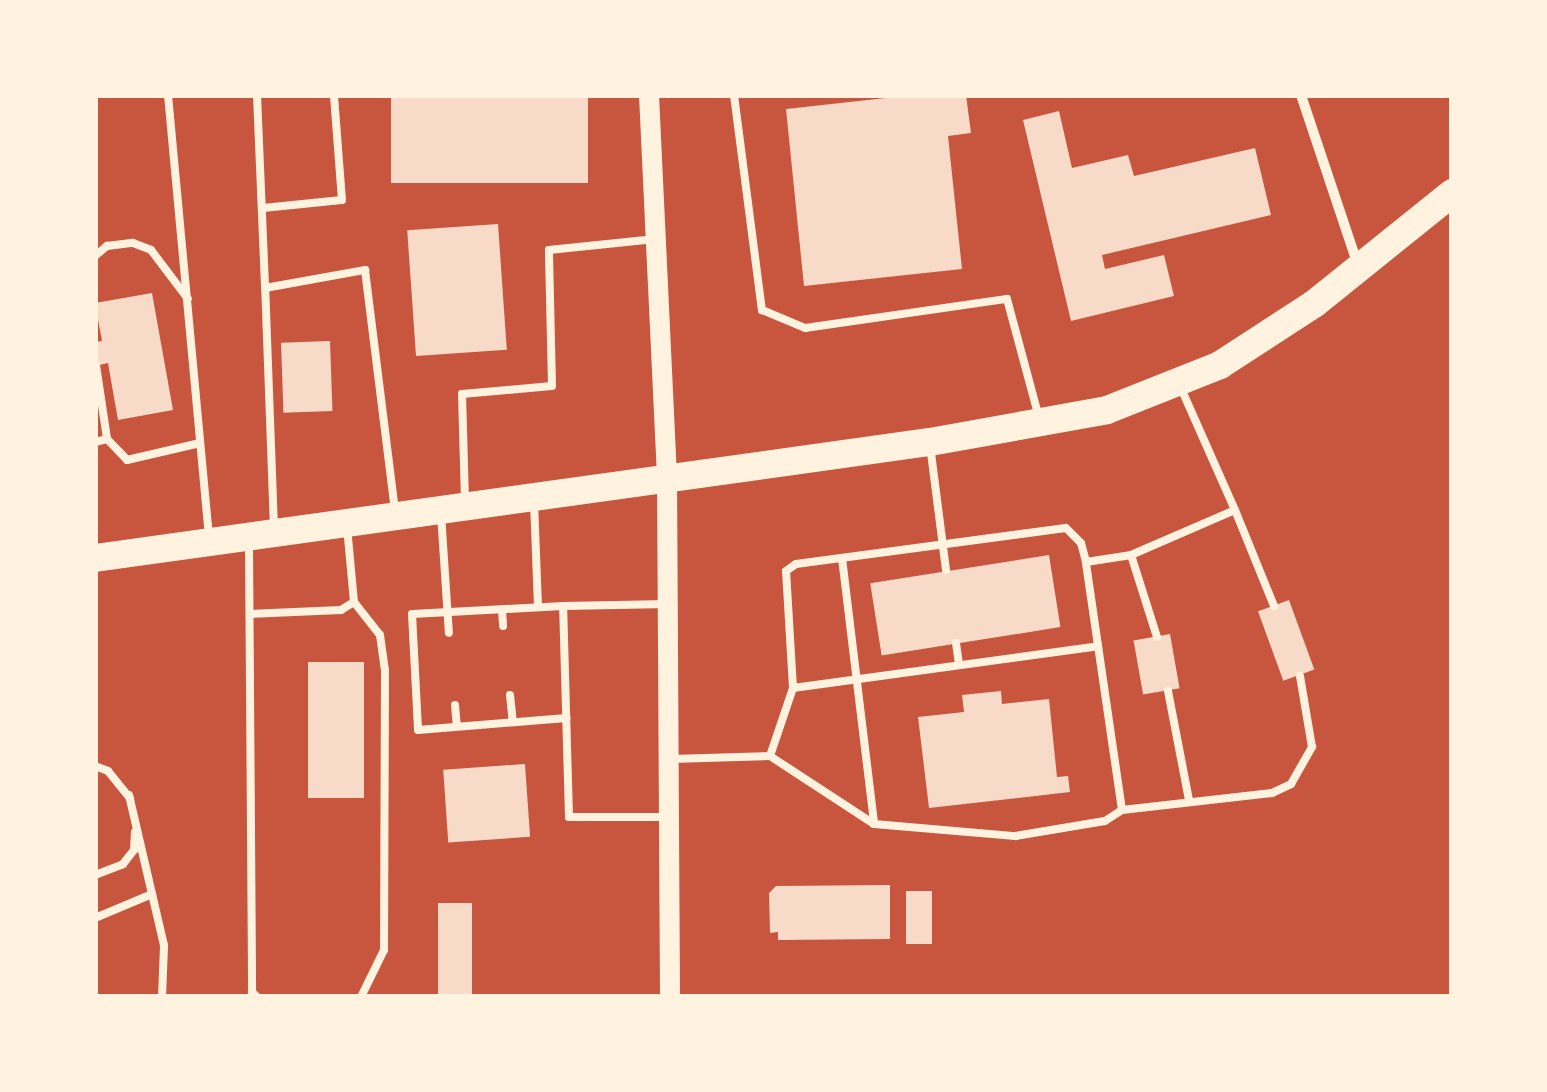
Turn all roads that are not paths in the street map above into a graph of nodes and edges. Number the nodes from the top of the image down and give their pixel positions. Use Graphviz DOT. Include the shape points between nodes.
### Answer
graph roads {
  1 [pos="168,95"];
  2 [pos="258,95"];
  3 [pos="334,95"];
  4 [pos="648,95"];
  5 [pos="734,95"];
  6 [pos="1301,95"];
  7 [pos="1452,193"];
  8 [pos="263,208"];
  9 [pos="657,239"];
  10 [pos="95,256"];
  11 [pos="1359,268"];
  12 [pos="265,288"];
  13 [pos="190,302"];
  14 [pos="96,365"];
  15 [pos="1179,385"];
  16 [pos="1040,424"];
  17 [pos="107,439"];
  18 [pos="95,442"];
  19 [pos="930,442"];
  20 [pos="200,444"];
  21 [pos="667,476"];
  22 [pos="534,496"];
  23 [pos="453,507"];
  24 [pos="1235,510"];
  25 [pos="396,515"];
  26 [pos="346,522"];
  27 [pos="262,535"];
  28 [pos="209,542"];
  29 [pos="943,545"];
  30 [pos="1131,554"];
  31 [pos="95,558"];
  32 [pos="842,558"];
  33 [pos="1086,562"];
  34 [pos="946,570"];
  35 [pos="354,602"];
  36 [pos="668,604"];
  37 [pos="563,606"];
  38 [pos="1274,606"];
  39 [pos="538,608"];
  40 [pos="502,610"];
  41 [pos="448,612"];
  42 [pos="250,614"];
  43 [pos="504,626"];
  44 [pos="449,634"];
  45 [pos="1157,637"];
  46 [pos="956,643"];
  47 [pos="1098,646"];
  48 [pos="959,665"];
  49 [pos="1300,676"];
  50 [pos="858,679"];
  51 [pos="794,688"];
  52 [pos="1168,690"];
  53 [pos="510,696"];
  54 [pos="455,704"];
  55 [pos="567,718"];
  56 [pos="513,722"];
  57 [pos="456,726"];
  58 [pos="770,756"];
  59 [pos="671,759"];
  60 [pos="95,766"];
  61 [pos="129,795"];
  62 [pos="1189,800"];
  63 [pos="1122,810"];
  64 [pos="670,817"];
  65 [pos="874,824"];
  66 [pos="95,875"];
  67 [pos="152,894"];
  68 [pos="95,918"];
  69 [pos="162,997"];
  70 [pos="257,997"];
  71 [pos="360,997"];
  72 [pos="670,997"];
  1 -- 13 [label="lane"];
  2 -- 8 [label="lane"];
  3 -- 8 [label="lane" via="342,200"];
  4 -- 9 [label="main road"];
  5 -- 16 [label="lane" via="762,310 805,328 1007,299"];
  6 -- 11 [label="street"];
  7 -- 11 [label="highway"];
  8 -- 12 [label="lane"];
  9 -- 21 [label="main road"];
  9 -- 23 [label="lane" via="549,250 552,386 462,394"];
  10 -- 13 [label="lane" via="120,245 150,250"];
  11 -- 15 [label="highway" via="1278,328"];
  12 -- 25 [label="lane" via="365,270"];
  12 -- 27 [label="lane"];
  13 -- 20 [label="lane"];
  14 -- 17 [label="lane"];
  15 -- 16 [label="highway"];
  15 -- 24 [label="lane"];
  16 -- 19 [label="highway"];
  17 -- 18 [label="lane"];
  17 -- 20 [label="lane" via="126,460"];
  19 -- 21 [label="highway"];
  19 -- 29 [label="lane"];
  20 -- 28 [label="lane"];
  21 -- 22 [label="highway"];
  21 -- 36 [label="main road"];
  22 -- 23 [label="highway"];
  22 -- 39 [label="lane"];
  23 -- 25 [label="highway"];
  23 -- 41 [label="lane"];
  24 -- 30 [label="lane"];
  24 -- 38 [label="lane"];
  25 -- 26 [label="highway"];
  26 -- 27 [label="highway"];
  26 -- 35 [label="lane"];
  27 -- 28 [label="highway"];
  27 -- 42 [label="lane"];
  28 -- 31 [label="highway"];
  29 -- 32 [label="lane"];
  29 -- 33 [label="lane" via="1066,528 1081,542"];
  29 -- 34 [label="lane"];
  30 -- 33 [label="lane"];
  30 -- 45 [label="lane"];
  32 -- 50 [label="lane"];
  32 -- 51 [label="lane" via="786,571"];
  33 -- 47 [label="lane"];
  35 -- 42 [label="lane" via="341,610"];
  35 -- 71 [label="lane" via="380,635 385,670 384,950"];
  36 -- 37 [label="lane"];
  36 -- 59 [label="main road"];
  37 -- 39 [label="lane"];
  37 -- 55 [label="lane"];
  39 -- 40 [label="lane"];
  40 -- 41 [label="lane"];
  40 -- 43 [label="lane"];
  41 -- 44 [label="lane"];
  41 -- 57 [label="lane" via="412,614 418,730"];
  42 -- 70 [label="lane"];
  46 -- 48 [label="lane"];
  47 -- 48 [label="lane"];
  47 -- 63 [label="lane"];
  48 -- 50 [label="lane"];
  49 -- 62 [label="lane" via="1312,715 1306,768 1272,793 1209,804"];
  50 -- 51 [label="lane"];
  50 -- 65 [label="lane"];
  51 -- 58 [label="lane"];
  52 -- 62 [label="lane"];
  53 -- 56 [label="lane"];
  54 -- 57 [label="lane"];
  55 -- 56 [label="lane"];
  55 -- 64 [label="lane" via="569,816"];
  56 -- 57 [label="lane"];
  58 -- 59 [label="lane"];
  58 -- 65 [label="lane"];
  59 -- 64 [label="main road"];
  60 -- 61 [label="lane"];
  61 -- 66 [label="lane" via="134,850 123,864"];
  61 -- 67 [label="lane"];
  62 -- 63 [label="lane"];
  63 -- 65 [label="lane" via="1105,822 1014,836"];
  64 -- 72 [label="main road"];
  67 -- 68 [label="lane"];
  67 -- 69 [label="lane" via="164,946"];
}
